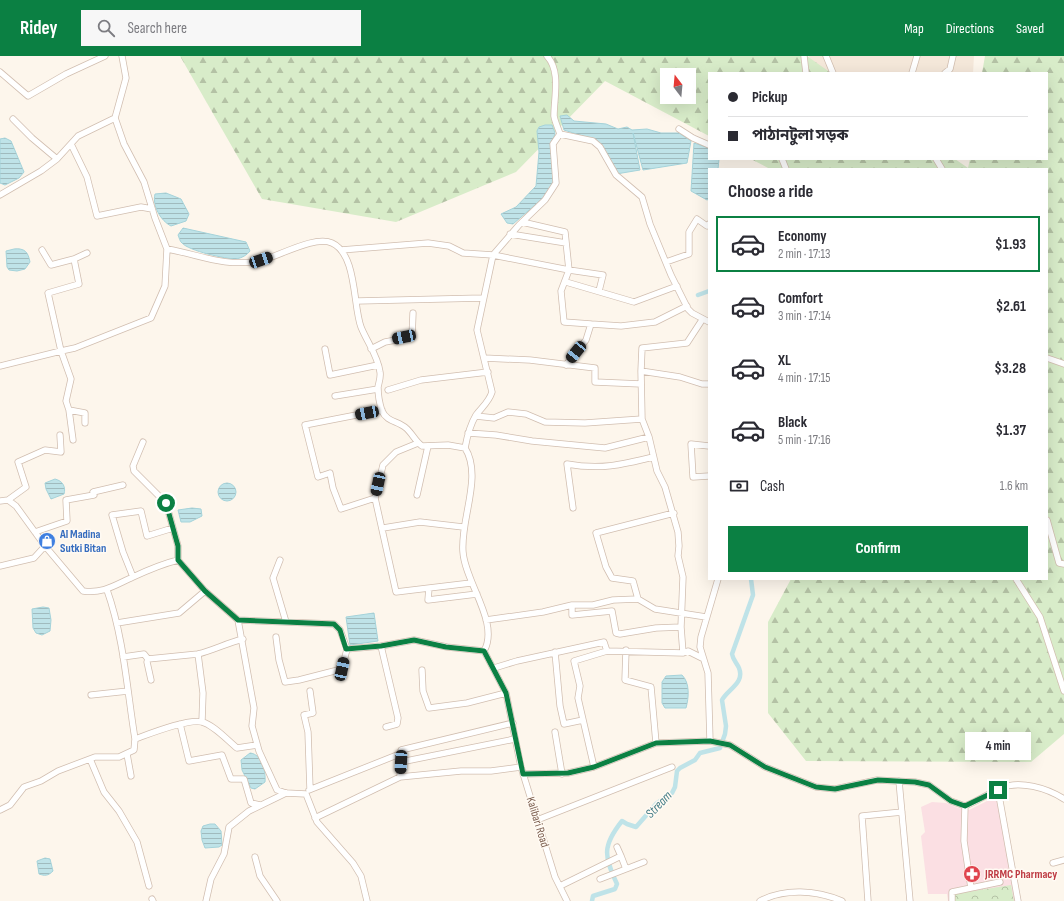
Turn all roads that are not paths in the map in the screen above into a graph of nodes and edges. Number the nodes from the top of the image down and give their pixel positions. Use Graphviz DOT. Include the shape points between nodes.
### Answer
graph roads {
  1 [pos="105,56"];
  2 [pos="122,56"];
  3 [pos="547,56"];
  4 [pos="804,56"];
  5 [pos="826,56"];
  6 [pos="917,56"];
  7 [pos="952,56"];
  8 [pos="0,72"];
  9 [pos="806,72"];
  10 [pos="834,72"];
  11 [pos="912,72"];
  12 [pos="946,72"];
  13 [pos="115,118"];
  14 [pos="13,119"];
  15 [pos="679,129"];
  16 [pos="560,134"];
  17 [pos="71,144"];
  18 [pos="708,145"];
  19 [pos="57,159"];
  20 [pos="0,195"];
  21 [pos="152,209"];
  22 [pos="522,222"];
  23 [pos="708,225"];
  24 [pos="510,234"];
  25 [pos="566,243"];
  26 [pos="167,249"];
  27 [pos="42,250"];
  28 [pos="341,250"];
  29 [pos="87,253"];
  30 [pos="493,255"];
  31 [pos="74,259"];
  32 [pos="666,262"];
  33 [pos="569,270"];
  34 [pos="566,282"];
  35 [pos="677,286"];
  36 [pos="599,291"];
  37 [pos="483,298"];
  38 [pos="357,302"];
  39 [pos="686,306"];
  40 [pos="413,313"];
  41 [pos="702,320"];
  42 [pos="708,322"];
  43 [pos="591,324"];
  44 [pos="325,349"];
  45 [pos="371,349"];
  46 [pos="61,350"];
  47 [pos="484,358"];
  48 [pos="1048,358"];
  49 [pos="1064,364"];
  50 [pos="378,365"];
  51 [pos="566,365"];
  52 [pos="0,366"];
  53 [pos="641,371"];
  54 [pos="488,372"];
  55 [pos="641,384"];
  56 [pos="708,384"];
  57 [pos="378,389"];
  58 [pos="388,390"];
  59 [pos="335,396"];
  60 [pos="69,410"];
  61 [pos="382,410"];
  62 [pos="476,416"];
  63 [pos="642,418"];
  64 [pos="85,423"];
  65 [pos="468,433"];
  66 [pos="60,435"];
  67 [pos="649,437"];
  68 [pos="73,440"];
  69 [pos="143,442"];
  70 [pos="418,443"];
  71 [pos="428,446"];
  72 [pos="708,446"];
  73 [pos="465,448"];
  74 [pos="653,457"];
  75 [pos="708,476"];
  76 [pos="123,485"];
  77 [pos="417,495"];
  78 [pos="375,498"];
  79 [pos="8,500"];
  80 [pos="0,501"];
  81 [pos="573,508"];
  82 [pos="674,513"];
  83 [pos="1048,524"];
  84 [pos="464,527"];
  85 [pos="173,528"];
  86 [pos="383,528"];
  87 [pos="34,532"];
  88 [pos="45,546"];
  89 [pos="178,560"];
  90 [pos="280,560"];
  91 [pos="1064,564"];
  92 [pos="0,566"];
  93 [pos="133,577"];
  94 [pos="718,580"];
  95 [pos="1017,580"];
  96 [pos="471,583"];
  97 [pos="429,588"];
  98 [pos="107,590"];
  99 [pos="205,591"];
  100 [pos="477,594"];
  101 [pos="638,599"];
  102 [pos="572,605"];
  103 [pos="682,614"];
  104 [pos="706,617"];
  105 [pos="238,620"];
  106 [pos="486,620"];
  107 [pos="286,622"];
  108 [pos="117,623"];
  109 [pos="681,627"];
  110 [pos="276,636"];
  111 [pos="243,639"];
  112 [pos="381,646"];
  113 [pos="346,649"];
  114 [pos="607,650"];
  115 [pos="626,650"];
  116 [pos="484,651"];
  117 [pos="555,652"];
  118 [pos="682,653"];
  119 [pos="198,654"];
  120 [pos="123,656"];
  121 [pos="702,658"];
  122 [pos="148,659"];
  123 [pos="494,668"];
  124 [pos="422,670"];
  125 [pos="151,680"];
  126 [pos="128,691"];
  127 [pos="310,691"];
  128 [pos="1064,691"];
  129 [pos="506,693"];
  130 [pos="91,695"];
  131 [pos="583,720"];
  132 [pos="202,722"];
  133 [pos="513,723"];
  134 [pos="180,724"];
  135 [pos="386,727"];
  136 [pos="555,732"];
  137 [pos="135,739"];
  138 [pos="515,739"];
  139 [pos="710,741"];
  140 [pos="656,743"];
  141 [pos="257,745"];
  142 [pos="402,753"];
  143 [pos="127,754"];
  144 [pos="90,759"];
  145 [pos="401,762"];
  146 [pos="521,767"];
  147 [pos="594,767"];
  148 [pos="672,767"];
  149 [pos="523,774"];
  150 [pos="562,774"];
  151 [pos="131,776"];
  152 [pos="400,777"];
  153 [pos="899,781"];
  154 [pos="310,789"];
  155 [pos="998,790"];
  156 [pos="286,793"];
  157 [pos="306,794"];
  158 [pos="1064,799"];
  159 [pos="260,805"];
  160 [pos="965,806"];
  161 [pos="0,810"];
  162 [pos="902,812"];
  163 [pos="315,818"];
  164 [pos="537,820"];
  165 [pos="617,847"];
  166 [pos="621,856"];
  167 [pos="255,857"];
  168 [pos="1064,860"];
  169 [pos="644,862"];
  170 [pos="1053,863"];
  171 [pos="626,868"];
  172 [pos="600,880"];
  173 [pos="1000,882"];
  174 [pos="149,886"];
  175 [pos="560,886"];
  176 [pos="971,888"];
  177 [pos="206,901"];
  178 [pos="277,901"];
  179 [pos="367,901"];
  180 [pos="567,901"];
  181 [pos="760,901"];
  182 [pos="842,901"];
  183 [pos="868,901"];
  184 [pos="910,901"];
  185 [pos="952,901"];
  186 [pos="1018,901"];
  1 -- 8 [label="street" via="66,74 28,96"];
  2 -- 13 [label="street" via="126,78"];
  3 -- 16 [label="street" via="553,63 556,90 554,117"];
  4 -- 9 [label="street"];
  5 -- 10 [label="street"];
  6 -- 11 [label="street"];
  7 -- 12 [label="street" via="950,69"];
  13 -- 17 [label="street" via="78,136"];
  13 -- 21 [label="street" via="124,144 144,182"];
  14 -- 19 [label="street"];
  15 -- 18 [label="street"];
  16 -- 22 [label="street" via="553,144 556,183 546,200"];
  16 -- 32 [label="street" via="593,141 600,147 616,175 642,197"];
  17 -- 19 [label="street"];
  17 -- 21 [label="street" via="87,177 97,216 141,207"];
  19 -- 20 [label="street" via="41,172"];
  21 -- 26 [label="street"];
  22 -- 24 [label="street"];
  22 -- 25 [label="street" via="565,232"];
  23 -- 32 [label="street" via="696,219 689,232 688,254"];
  24 -- 25 [label="street"];
  24 -- 30 [label="street"];
  25 -- 33 [label="street"];
  26 -- 28 [label="street" via="212,261 235,263 261,260 318,242 332,243"];
  26 -- 46 [label="street" via="165,286 151,318 75,348"];
  27 -- 31 [label="street" via="51,265"];
  28 -- 30 [label="street" via="428,243 449,246 463,253"];
  28 -- 38 [label="street"];
  29 -- 31 [label="street"];
  30 -- 33 [label="street"];
  30 -- 37 [label="street"];
  31 -- 46 [label="street" via="79,284 48,293"];
  32 -- 35 [label="street"];
  33 -- 34 [label="street"];
  33 -- 36 [label="street" via="603,275"];
  34 -- 36 [label="street"];
  34 -- 43 [label="street" via="561,291 564,322"];
  35 -- 36 [label="street" via="634,302"];
  35 -- 39 [label="street"];
  37 -- 38 [label="street"];
  37 -- 47 [label="street" via="477,330"];
  38 -- 45 [label="street" via="361,325"];
  39 -- 41 [label="street" via="692,314"];
  39 -- 43 [label="street" via="655,322 621,326"];
  40 -- 45 [label="street" via="412,337 385,342"];
  41 -- 42 [label="street"];
  41 -- 53 [label="street" via="687,343 642,348"];
  43 -- 51 [label="street" via="586,340"];
  44 -- 50 [label="street" via="330,375"];
  45 -- 50 [label="street"];
  46 -- 52 [label="street"];
  46 -- 60 [label="street" via="71,379 66,401"];
  47 -- 51 [label="street" via="512,358"];
  47 -- 54 [label="street"];
  48 -- 49 [label="street"];
  50 -- 57 [label="street"];
  51 -- 55 [label="street" via="595,368 595,382"];
  53 -- 55 [label="street"];
  53 -- 56 [label="street"];
  54 -- 58 [label="street" via="422,380"];
  54 -- 62 [label="street" via="492,392 490,400"];
  55 -- 63 [label="street"];
  57 -- 59 [label="street"];
  57 -- 61 [label="street"];
  60 -- 64 [label="street" via="85,413"];
  60 -- 68 [label="street"];
  61 -- 70 [label="street" via="389,420 405,427"];
  61 -- 78 [label="street" via="305,425 318,477 330,473 341,509"];
  62 -- 63 [label="street" via="494,418 508,412 526,414 545,422 585,423"];
  62 -- 65 [label="street"];
  63 -- 67 [label="street"];
  65 -- 67 [label="street" via="604,448"];
  65 -- 73 [label="street"];
  66 -- 79 [label="street" via="61,452 45,450 18,462 26,487"];
  67 -- 74 [label="street"];
  69 -- 85 [label="street" via="133,466 134,471 165,501"];
  70 -- 71 [label="street"];
  70 -- 78 [label="street" via="396,452 382,465"];
  71 -- 73 [label="street" via="448,445"];
  71 -- 77 [label="street"];
  72 -- 75 [label="street" via="691,444 693,477"];
  73 -- 84 [label="street" via="471,457 473,467"];
  74 -- 81 [label="street" via="593,468 567,464"];
  74 -- 82 [label="street"];
  76 -- 87 [label="street" via="93,492 94,496 66,500 67,521"];
  78 -- 86 [label="street"];
  79 -- 80 [label="street"];
  79 -- 87 [label="street" via="16,506"];
  82 -- 101 [label="street" via="596,533 612,578 633,581"];
  82 -- 103 [label="street" via="682,577"];
  83 -- 91 [label="street" via="1059,563"];
  84 -- 86 [label="street" via="420,522"];
  84 -- 96 [label="street" via="462,553"];
  85 -- 89 [label="street" via="178,546"];
  85 -- 93 [label="street" via="148,536 141,511 112,515"];
  86 -- 97 [label="street" via="396,592"];
  87 -- 88 [label="street"];
  88 -- 92 [label="street" via="34,558"];
  88 -- 98 [label="street" via="83,591 94,593"];
  89 -- 93 [label="street"];
  89 -- 99 [label="street"];
  90 -- 107 [label="street" via="273,578"];
  93 -- 98 [label="street"];
  94 -- 104 [label="street"];
  95 -- 128 [label="street" via="1040,617"];
  96 -- 97 [label="street"];
  96 -- 100 [label="street"];
  97 -- 100 [label="street" via="428,600"];
  98 -- 108 [label="street"];
  99 -- 105 [label="street"];
  99 -- 108 [label="street" via="179,613"];
  100 -- 106 [label="street"];
  101 -- 102 [label="street"];
  101 -- 103 [label="street" via="655,610"];
  102 -- 106 [label="street"];
  102 -- 109 [label="street" via="572,615 612,611 616,633 620,634"];
  103 -- 104 [label="street"];
  103 -- 109 [label="street"];
  104 -- 121 [label="street" via="701,636"];
  105 -- 107 [label="street"];
  105 -- 111 [label="street"];
  106 -- 116 [label="street" via="487,646"];
  107 -- 113 [label="street" via="334,624 340,630"];
  108 -- 120 [label="street"];
  109 -- 118 [label="street"];
  110 -- 113 [label="street" via="285,682 342,669"];
  111 -- 119 [label="street"];
  111 -- 141 [label="street" via="254,708 252,726"];
  112 -- 113 [label="street"];
  112 -- 116 [label="street" via="414,640"];
  112 -- 135 [label="street" via="398,718 397,724"];
  114 -- 115 [label="street"];
  114 -- 117 [label="street" via="604,642"];
  114 -- 131 [label="street" via="574,661 580,686 578,698"];
  115 -- 118 [label="street"];
  115 -- 140 [label="street" via="625,680 651,687"];
  116 -- 123 [label="street, Kalibari Road"];
  117 -- 123 [label="street"];
  117 -- 131 [label="street" via="564,724"];
  118 -- 121 [label="street" via="688,651"];
  119 -- 122 [label="street"];
  119 -- 132 [label="street" via="203,692"];
  120 -- 122 [label="street" via="144,654"];
  120 -- 126 [label="street"];
  121 -- 139 [label="street" via="708,673"];
  122 -- 125 [label="street" via="146,662"];
  123 -- 129 [label="street, Kalibari Road"];
  124 -- 129 [label="street" via="423,691 429,708 467,703"];
  126 -- 130 [label="street"];
  126 -- 137 [label="street"];
  127 -- 154 [label="street" via="313,713 304,715 308,732"];
  129 -- 133 [label="street, Kalibari Road"];
  131 -- 147 [label="street"];
  132 -- 134 [label="street"];
  132 -- 141 [label="street" via="237,748"];
  133 -- 138 [label="street, Kalibari Road"];
  133 -- 142 [label="street" via="401,750"];
  134 -- 137 [label="street"];
  134 -- 159 [label="street" via="188,761 222,755 231,779 244,779 252,803"];
  136 -- 150 [label="street"];
  137 -- 143 [label="street" via="134,750"];
  138 -- 145 [label="street"];
  138 -- 146 [label="street, Kalibari Road"];
  139 -- 140 [label="street"];
  139 -- 153 [label="street" via="730,745 765,767 816,787 835,789 878,780"];
  140 -- 147 [label="street"];
  141 -- 156 [label="street" via="277,790"];
  142 -- 145 [label="street"];
  142 -- 154 [label="street"];
  143 -- 144 [label="street"];
  143 -- 151 [label="street"];
  144 -- 161 [label="street" via="26,785 10,805"];
  144 -- 174 [label="street" via="104,792 119,811 137,842"];
  145 -- 152 [label="street"];
  146 -- 149 [label="street, Kalibari Road"];
  146 -- 152 [label="street" via="491,772 461,771"];
  147 -- 150 [label="street"];
  148 -- 164 [label="street"];
  149 -- 150 [label="street"];
  149 -- 164 [label="street, Kalibari Road"];
  152 -- 163 [label="street"];
  153 -- 160 [label="street" via="929,785 951,801"];
  153 -- 162 [label="street"];
  154 -- 157 [label="street"];
  155 -- 158 [label="street" via="1012,785 1025,785"];
  155 -- 160 [label="street"];
  155 -- 186 [label="street"];
  156 -- 157 [label="street"];
  156 -- 159 [label="street"];
  157 -- 163 [label="street"];
  159 -- 177 [label="street" via="229,827 224,854 211,879"];
  160 -- 176 [label="street" via="964,840"];
  162 -- 183 [label="street" via="862,816"];
  162 -- 184 [label="street"];
  163 -- 179 [label="street" via="361,876"];
  164 -- 175 [label="street, Kalibari Road"];
  165 -- 166 [label="street"];
  166 -- 171 [label="street"];
  166 -- 175 [label="street"];
  167 -- 178 [label="street" via="260,876"];
  168 -- 170 [label="street"];
  169 -- 171 [label="street"];
  171 -- 172 [label="street"];
  173 -- 176 [label="street"];
  175 -- 180 [label="street, Kalibari Road"];
  176 -- 185 [label="street" via="952,892"];
  181 -- 182 [label="street" via="782,892 789,892 821,894"];
}
